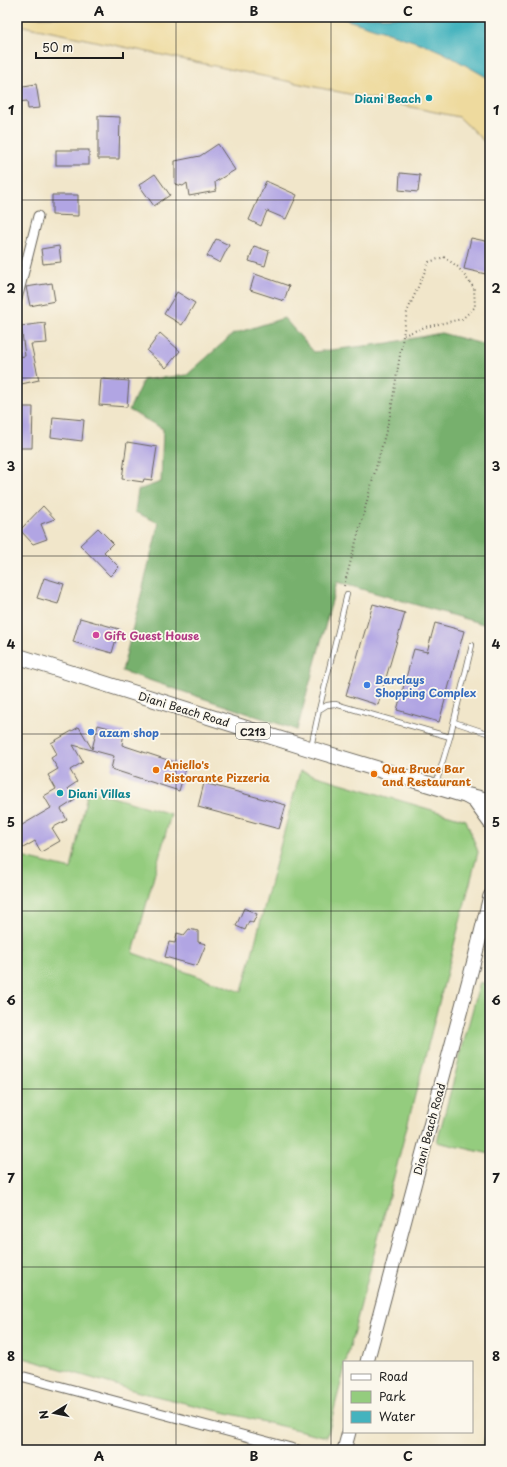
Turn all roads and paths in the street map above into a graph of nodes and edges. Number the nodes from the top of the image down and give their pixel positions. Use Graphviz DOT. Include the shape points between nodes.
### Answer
graph roads {
  1 [pos="38,216"];
  2 [pos="17,299"];
  3 [pos="404,335"];
  4 [pos="345,593"];
  5 [pos="472,645"];
  6 [pos="17,656"];
  7 [pos="319,710"];
  8 [pos="454,722"];
  9 [pos="490,734"];
  10 [pos="450,737"];
  11 [pos="310,749"];
  12 [pos="435,786"];
  13 [pos="461,794"];
  14 [pos="490,801"];
  15 [pos="490,823"];
  16 [pos="490,896"];
  17 [pos="368,1361"];
  18 [pos="17,1375"];
  19 [pos="349,1433"];
  20 [pos="298,1450"];
  21 [pos="344,1450"];
  1 -- 2 [label="street"];
  3 -- 3 [label="path" via="407,312 429,262 444,256 458,267 474,288 475,307 462,319 425,327"];
  3 -- 4 [label="path" via="390,416"];
  4 -- 7 [label="lane"];
  5 -- 8 [label="lane"];
  6 -- 11 [label="main road, Diani Beach Road / C213"];
  7 -- 10 [label="lane" via="335,704"];
  7 -- 11 [label="lane"];
  8 -- 9 [label="lane"];
  8 -- 10 [label="lane"];
  10 -- 12 [label="lane"];
  11 -- 12 [label="main road, Diani Beach Road / C213"];
  12 -- 13 [label="main road, Diani Beach Road / C213"];
  13 -- 14 [label="main road, Diani Beach Road / C213"];
  13 -- 15 [label="main road" via="474,801"];
  16 -- 17 [label="main road, Diani Beach Road"];
  18 -- 20 [label="street"];
  19 -- 21 [label="main road"];
}
